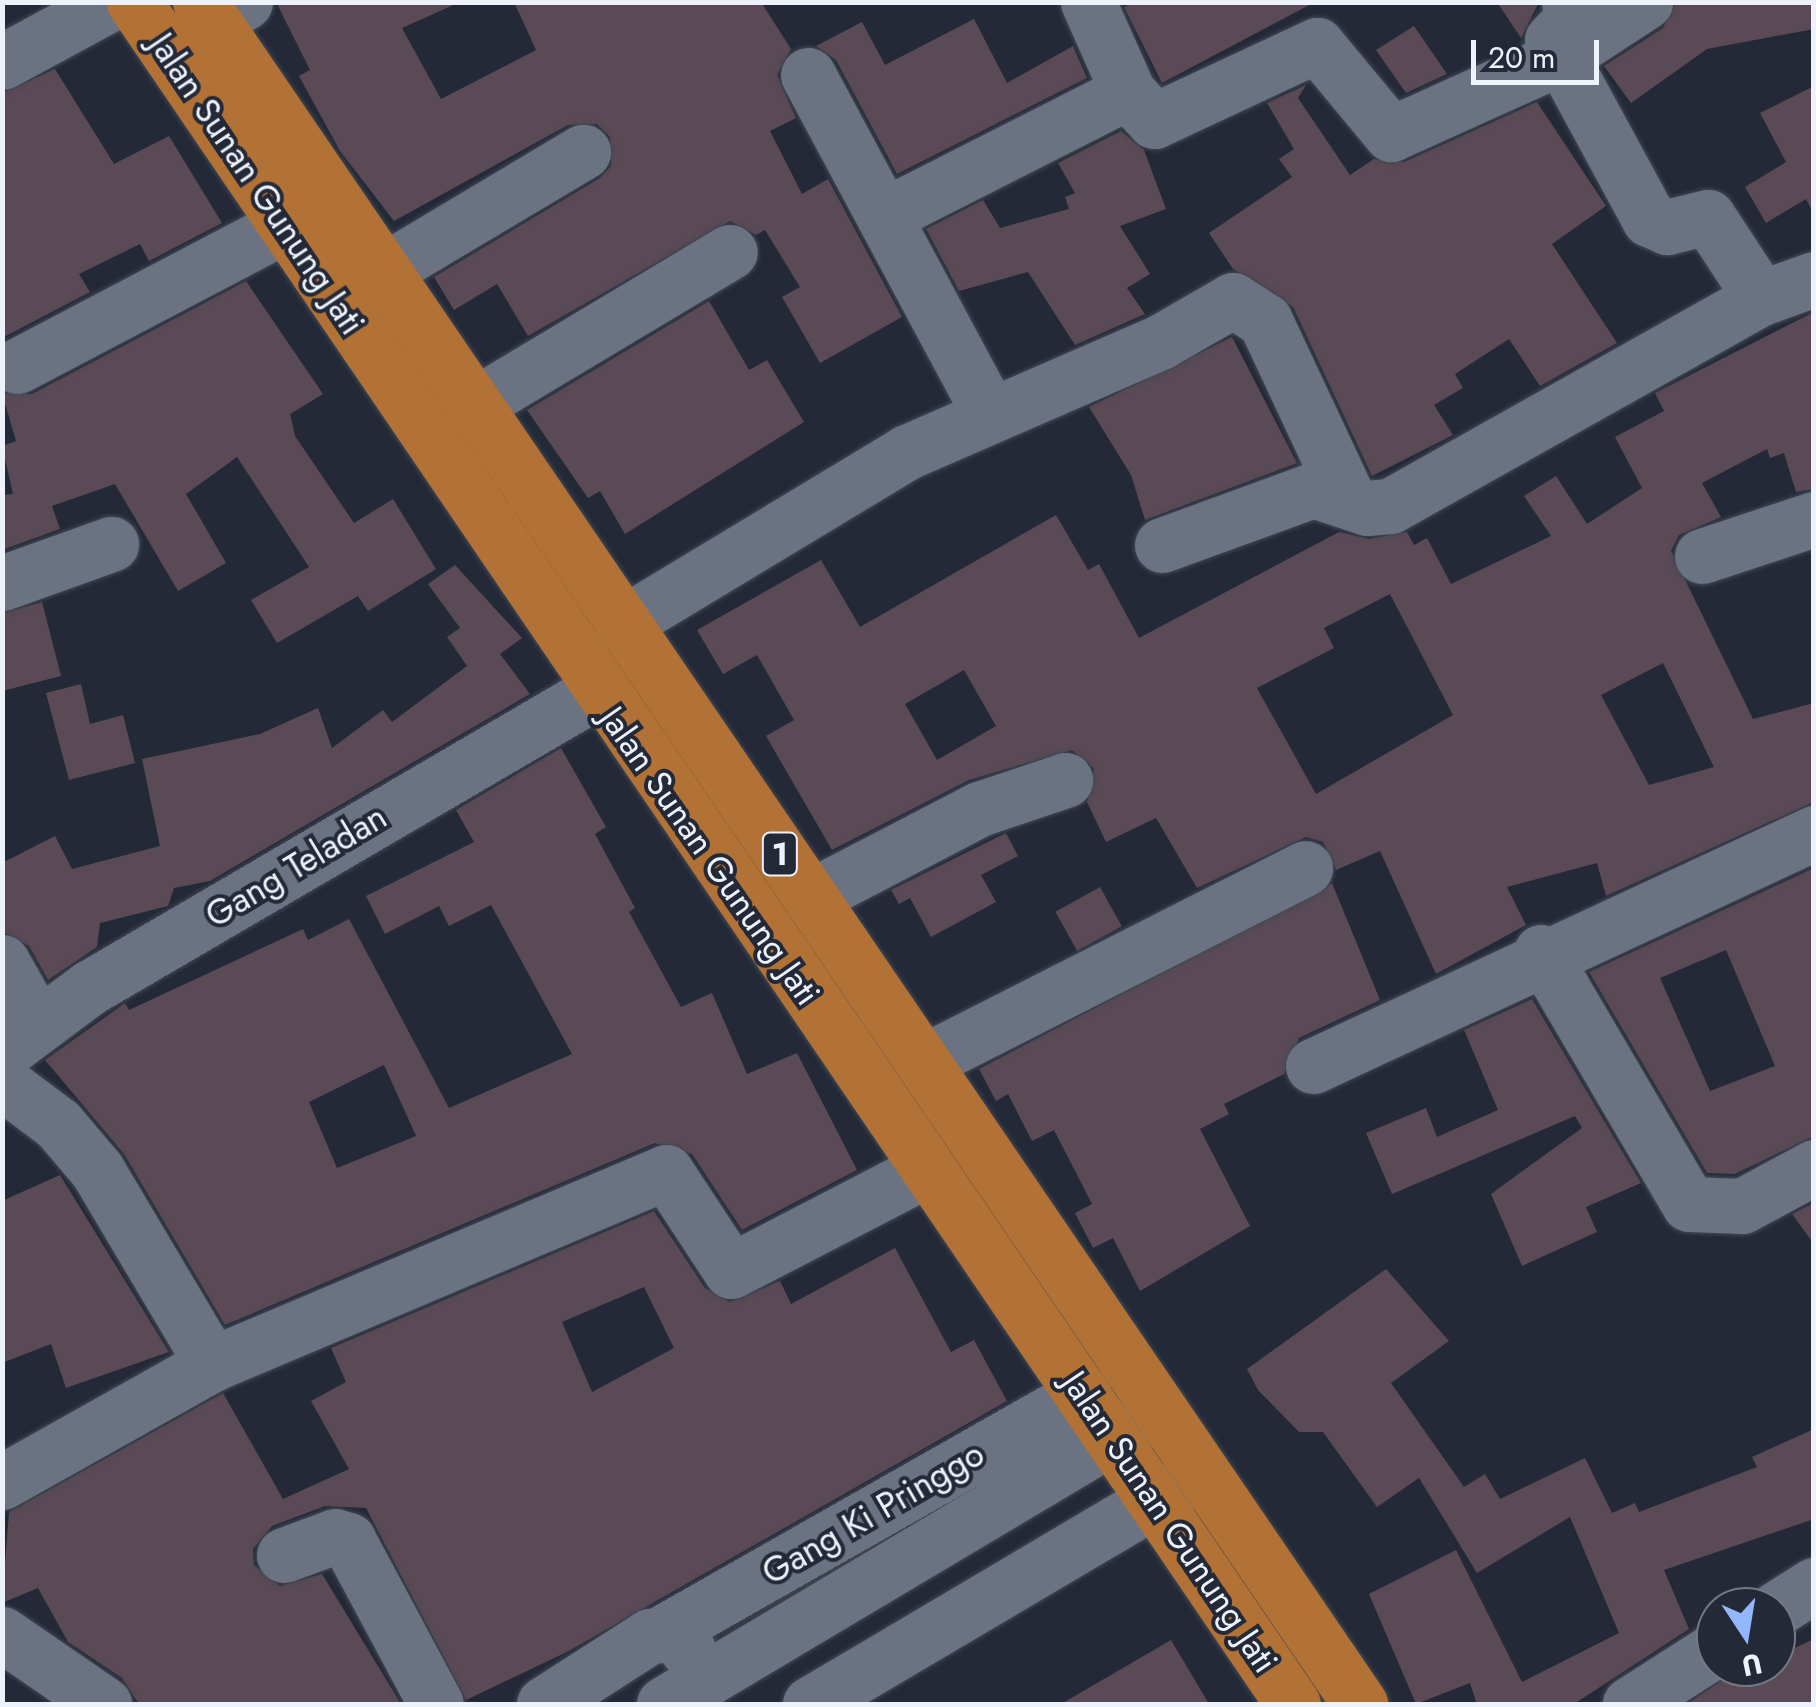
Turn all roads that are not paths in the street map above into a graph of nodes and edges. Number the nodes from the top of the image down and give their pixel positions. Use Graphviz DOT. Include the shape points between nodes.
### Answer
graph roads {
  1 [pos="114,2"];
  2 [pos="134,2"];
  3 [pos="1088,2"];
  4 [pos="1570,2"];
  5 [pos="1645,2"];
  6 [pos="219,8"];
  7 [pos="167,50"];
  8 [pos="1558,58"];
  9 [pos="2,62"];
  10 [pos="808,75"];
  11 [pos="1128,92"];
  12 [pos="583,152"];
  13 [pos="889,212"];
  14 [pos="284,226"];
  15 [pos="730,252"];
  16 [pos="383,271"];
  17 [pos="1814,279"];
  18 [pos="1760,298"];
  19 [pos="18,366"];
  20 [pos="474,405"];
  21 [pos="988,410"];
  22 [pos="1346,494"];
  23 [pos="1814,519"];
  24 [pos="111,544"];
  25 [pos="1162,545"];
  26 [pos="1702,556"];
  27 [pos="2,583"];
  28 [pos="631,638"];
  29 [pos="597,691"];
  30 [pos="1064,780"];
  31 [pos="1814,834"];
  32 [pos="1305,868"];
  33 [pos="810,897"];
  34 [pos="1541,952"];
  35 [pos="2,962"];
  36 [pos="20,1040"];
  37 [pos="927,1060"];
  38 [pos="1313,1066"];
  39 [pos="2,1082"];
  40 [pos="1814,1166"];
  41 [pos="926,1170"];
  42 [pos="212,1364"];
  43 [pos="1084,1393"];
  44 [pos="1162,1407"];
  45 [pos="1116,1438"];
  46 [pos="1206,1468"];
  47 [pos="2,1482"];
  48 [pos="1160,1501"];
  49 [pos="284,1555"];
  50 [pos="662,1633"];
  51 [pos="2,1634"];
  52 [pos="1696,1661"];
  53 [pos="719,1690"];
  54 [pos="104,1704"];
  55 [pos="436,1704"];
  56 [pos="544,1704"];
  57 [pos="664,1704"];
  58 [pos="810,1704"];
  59 [pos="1293,1704"];
  60 [pos="1360,1704"];
  61 [pos="1630,1704"];
  1 -- 9 [label="street"];
  2 -- 7 [label="highway, Jalan Sunan Gunung Jati / 1"];
  3 -- 11 [label="street"];
  4 -- 8 [label="street" via="1573,18 1552,36"];
  5 -- 8 [label="street"];
  6 -- 7 [label="street"];
  6 -- 16 [label="highway, 1"];
  7 -- 14 [label="highway, Jalan Sunan Gunung Jati / 1"];
  8 -- 11 [label="street" via="1407,134 1374,123 1333,55 1316,45 1167,118 1154,121"];
  8 -- 18 [label="street" via="1649,219 1666,226 1708,217"];
  10 -- 13 [label="street"];
  11 -- 13 [label="street"];
  12 -- 16 [label="street"];
  13 -- 21 [label="street"];
  14 -- 19 [label="street"];
  14 -- 29 [label="highway, Jalan Sunan Gunung Jati / 1"];
  15 -- 20 [label="street"];
  16 -- 20 [label="highway, 1"];
  17 -- 18 [label="street"];
  18 -- 22 [label="street" via="1390,506 1367,508"];
  20 -- 28 [label="highway, 1"];
  21 -- 22 [label="street" via="1242,300 1264,321"];
  21 -- 28 [label="street"];
  22 -- 25 [label="street" via="1314,490"];
  23 -- 26 [label="street"];
  24 -- 27 [label="street"];
  28 -- 29 [label="highway"];
  28 -- 33 [label="highway, 1"];
  29 -- 36 [label="street, Gang Teladan"];
  29 -- 41 [label="highway, Jalan Sunan Gunung Jati / 1"];
  30 -- 33 [label="street" via="979,809"];
  31 -- 34 [label="street"];
  32 -- 37 [label="street"];
  33 -- 37 [label="highway, 1"];
  34 -- 38 [label="street"];
  34 -- 40 [label="street" via="1690,1204 1742,1206"];
  35 -- 36 [label="street"];
  37 -- 44 [label="highway, 1"];
  39 -- 42 [label="street" via="58,1124 97,1170"];
  41 -- 42 [label="street" via="731,1271 666,1172"];
  41 -- 43 [label="highway, Jalan Sunan Gunung Jati / 1"];
  42 -- 47 [label="street"];
  43 -- 45 [label="highway, Jalan Sunan Gunung Jati / 1"];
  43 -- 50 [label="street, Gang Ki Pringgo"];
  44 -- 45 [label="street"];
  44 -- 46 [label="highway, 1"];
  45 -- 48 [label="highway, Jalan Sunan Gunung Jati / 1"];
  45 -- 53 [label="street"];
  46 -- 48 [label="street"];
  46 -- 60 [label="highway, 1"];
  48 -- 58 [label="street"];
  48 -- 59 [label="highway, Jalan Sunan Gunung Jati / 1"];
  49 -- 55 [label="street" via="335,1536 348,1540"];
  50 -- 53 [label="street" via="675,1634"];
  50 -- 56 [label="street, Gang Ki Pringgo"];
  51 -- 54 [label="street"];
  52 -- 61 [label="street"];
  53 -- 57 [label="street"];
}
